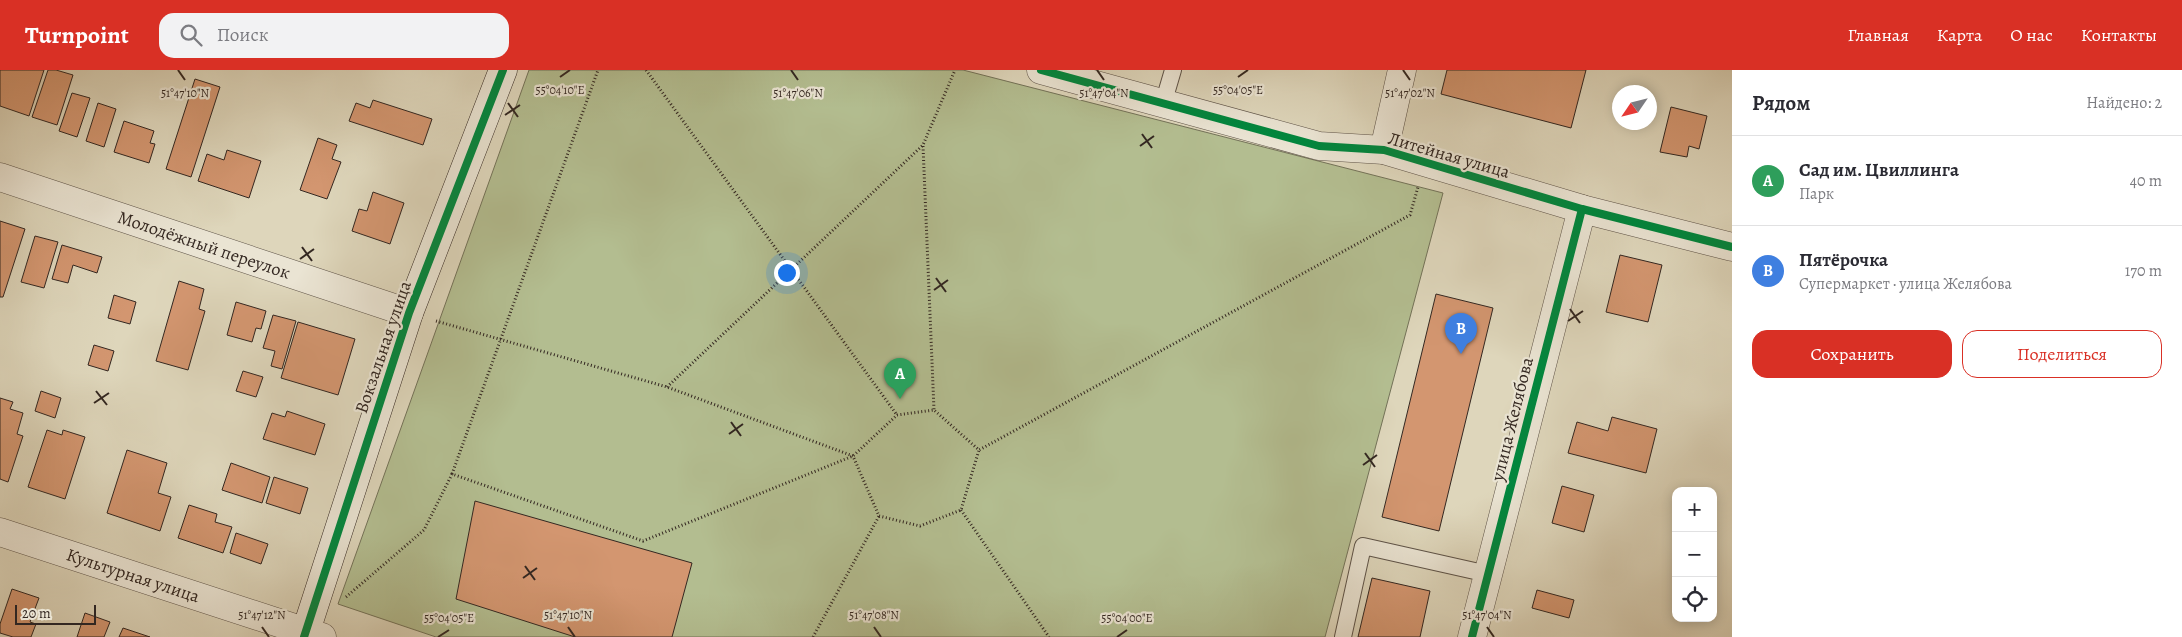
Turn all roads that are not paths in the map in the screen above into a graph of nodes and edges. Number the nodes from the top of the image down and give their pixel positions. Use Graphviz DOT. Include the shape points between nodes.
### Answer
graph roads {
  1 [pos="502,70"];
  2 [pos="1041,70"];
  3 [pos="1173,70"];
  4 [pos="1402,70"];
  5 [pos="1163,104"];
  6 [pos="1384,150"];
  7 [pos="0,177"];
  8 [pos="1582,209"];
  9 [pos="1732,247"];
  10 [pos="409,313"];
  11 [pos="0,532"];
  12 [pos="1488,574"];
  13 [pos="311,635"];
  14 [pos="1343,637"];
  15 [pos="1472,637"];
  1 -- 10 [label="street, Вокзальная улица"];
  2 -- 5 [label="street, Литейная улица"];
  3 -- 5 [label="lane"];
  4 -- 6 [label="street"];
  5 -- 6 [label="street, Литейная улица" via="1319,146"];
  6 -- 8 [label="street, Литейная улица"];
  7 -- 10 [label="street, Молодёжный переулок"];
  8 -- 9 [label="street, Литейная улица"];
  8 -- 12 [label="street, улица Желябова"];
  10 -- 13 [label="street, Вокзальная улица"];
  11 -- 13 [label="street, Культурная улица"];
  12 -- 14 [label="lane" via="1363,546"];
  12 -- 15 [label="street, улица Желябова"];
}
